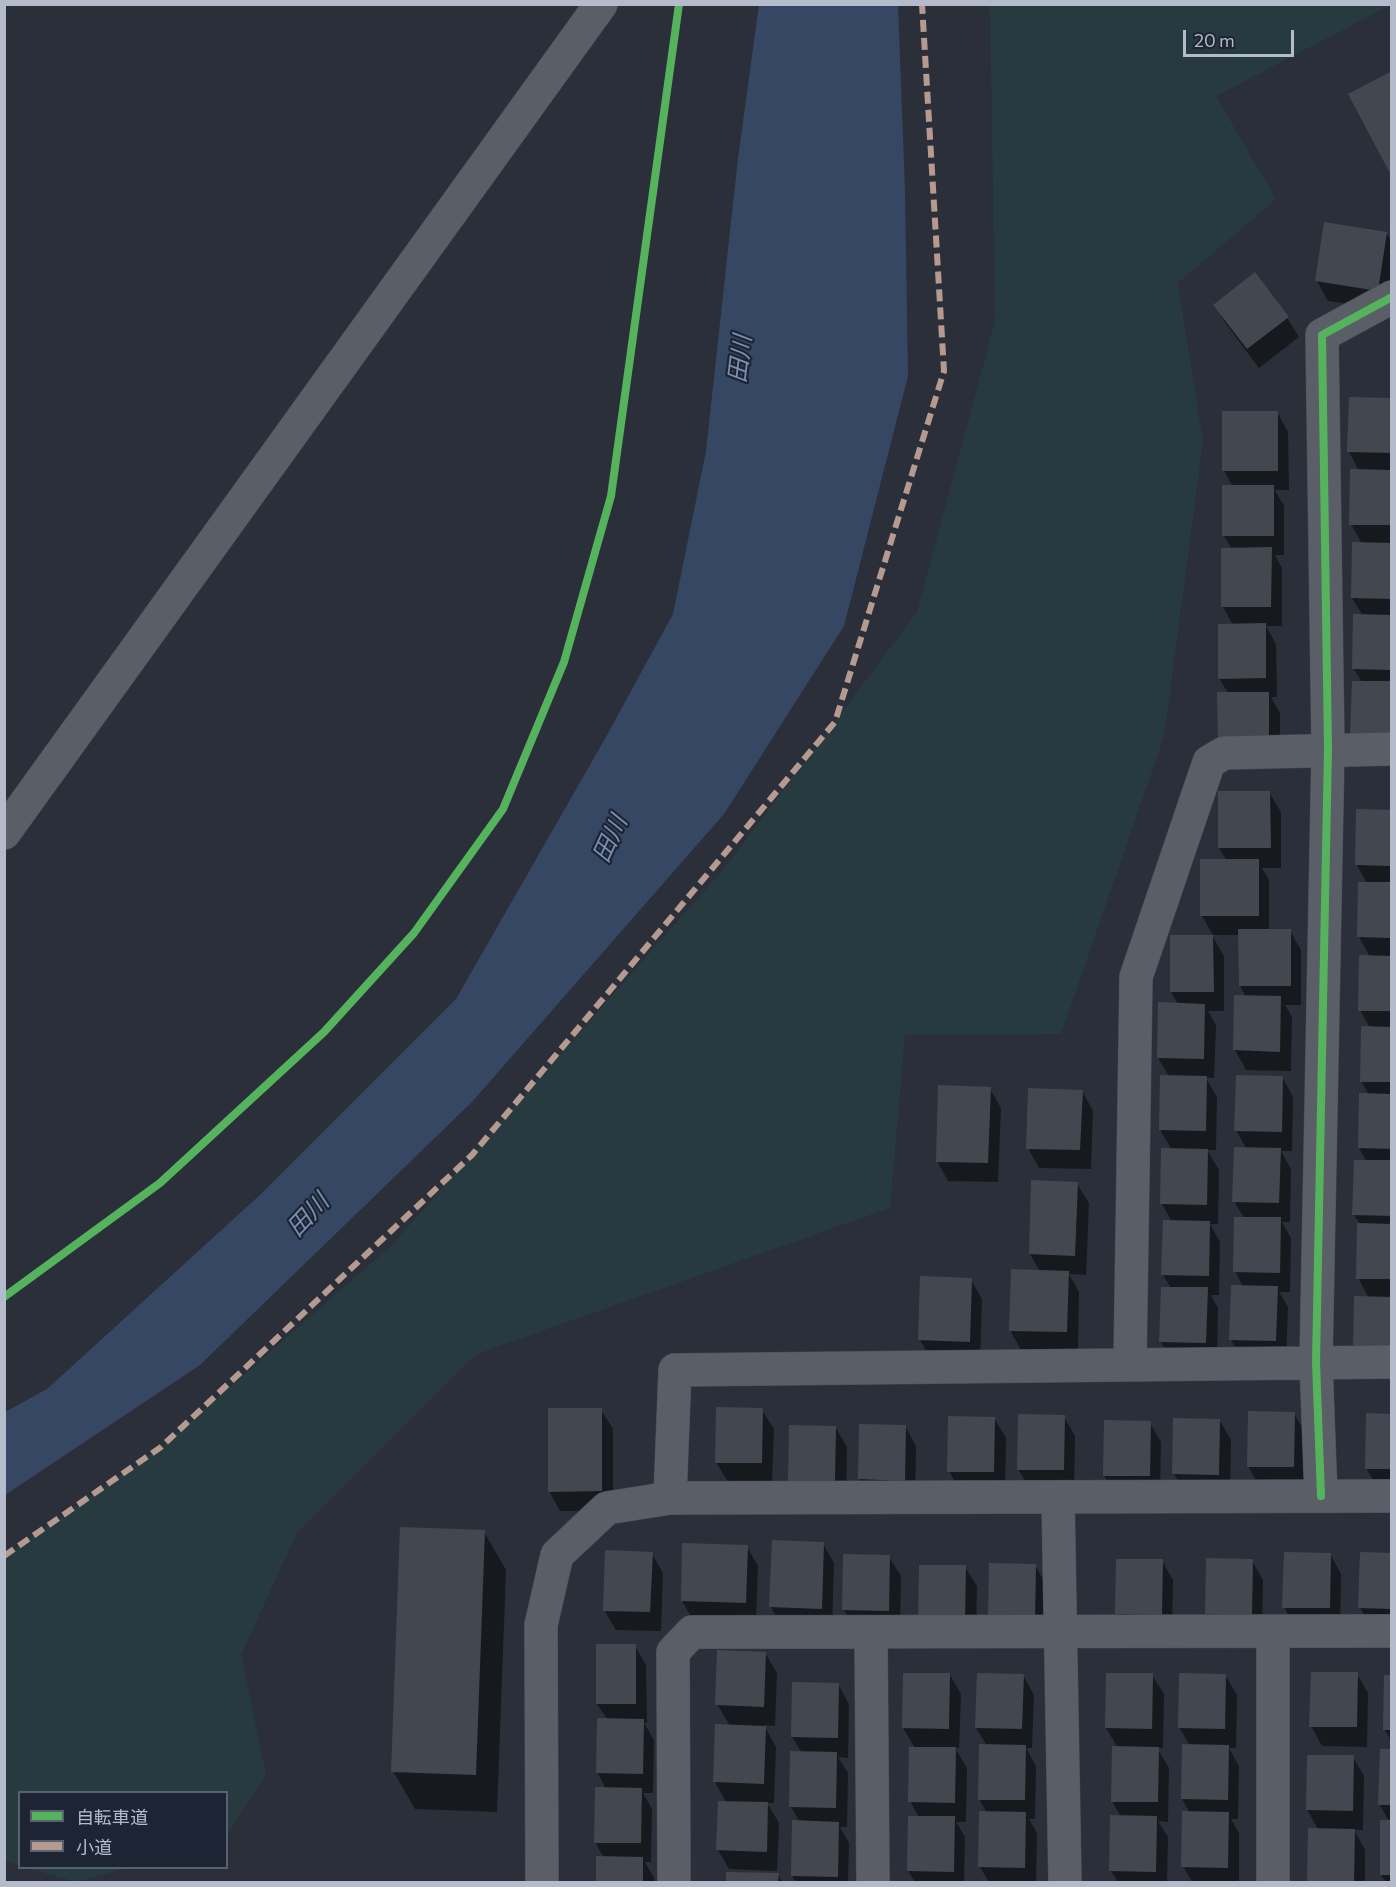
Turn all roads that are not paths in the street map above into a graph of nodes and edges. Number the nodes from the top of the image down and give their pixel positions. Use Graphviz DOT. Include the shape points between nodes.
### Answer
graph roads {
  1 [pos="601,4"];
  2 [pos="1392,297"];
  3 [pos="1328,749"];
  4 [pos="1392,749"];
  5 [pos="4,833"];
  6 [pos="1316,1362"];
  7 [pos="1392,1362"];
  8 [pos="1130,1364"];
  9 [pos="1392,1496"];
  10 [pos="1058,1497"];
  11 [pos="1321,1497"];
  12 [pos="670,1498"];
  13 [pos="1392,1631"];
  14 [pos="1061,1632"];
  15 [pos="1273,1632"];
  16 [pos="871,1633"];
  17 [pos="542,1882"];
  18 [pos="674,1882"];
  19 [pos="873,1882"];
  20 [pos="1065,1882"];
  21 [pos="1273,1882"];
  1 -- 5 [label="street"];
  2 -- 3 [label="street" via="1322,335"];
  3 -- 4 [label="street"];
  3 -- 6 [label="street"];
  3 -- 8 [label="street" via="1224,753 1209,762 1136,977"];
  6 -- 7 [label="street"];
  6 -- 8 [label="street"];
  6 -- 11 [label="street"];
  8 -- 12 [label="street" via="675,1370"];
  9 -- 11 [label="street"];
  10 -- 11 [label="street"];
  10 -- 12 [label="street"];
  10 -- 14 [label="street"];
  12 -- 17 [label="street" via="607,1508 557,1555 541,1625"];
  13 -- 15 [label="street"];
  14 -- 15 [label="street"];
  14 -- 16 [label="street"];
  14 -- 20 [label="street"];
  15 -- 21 [label="street"];
  16 -- 18 [label="street" via="692,1632 673,1652"];
  16 -- 19 [label="street"];
}
